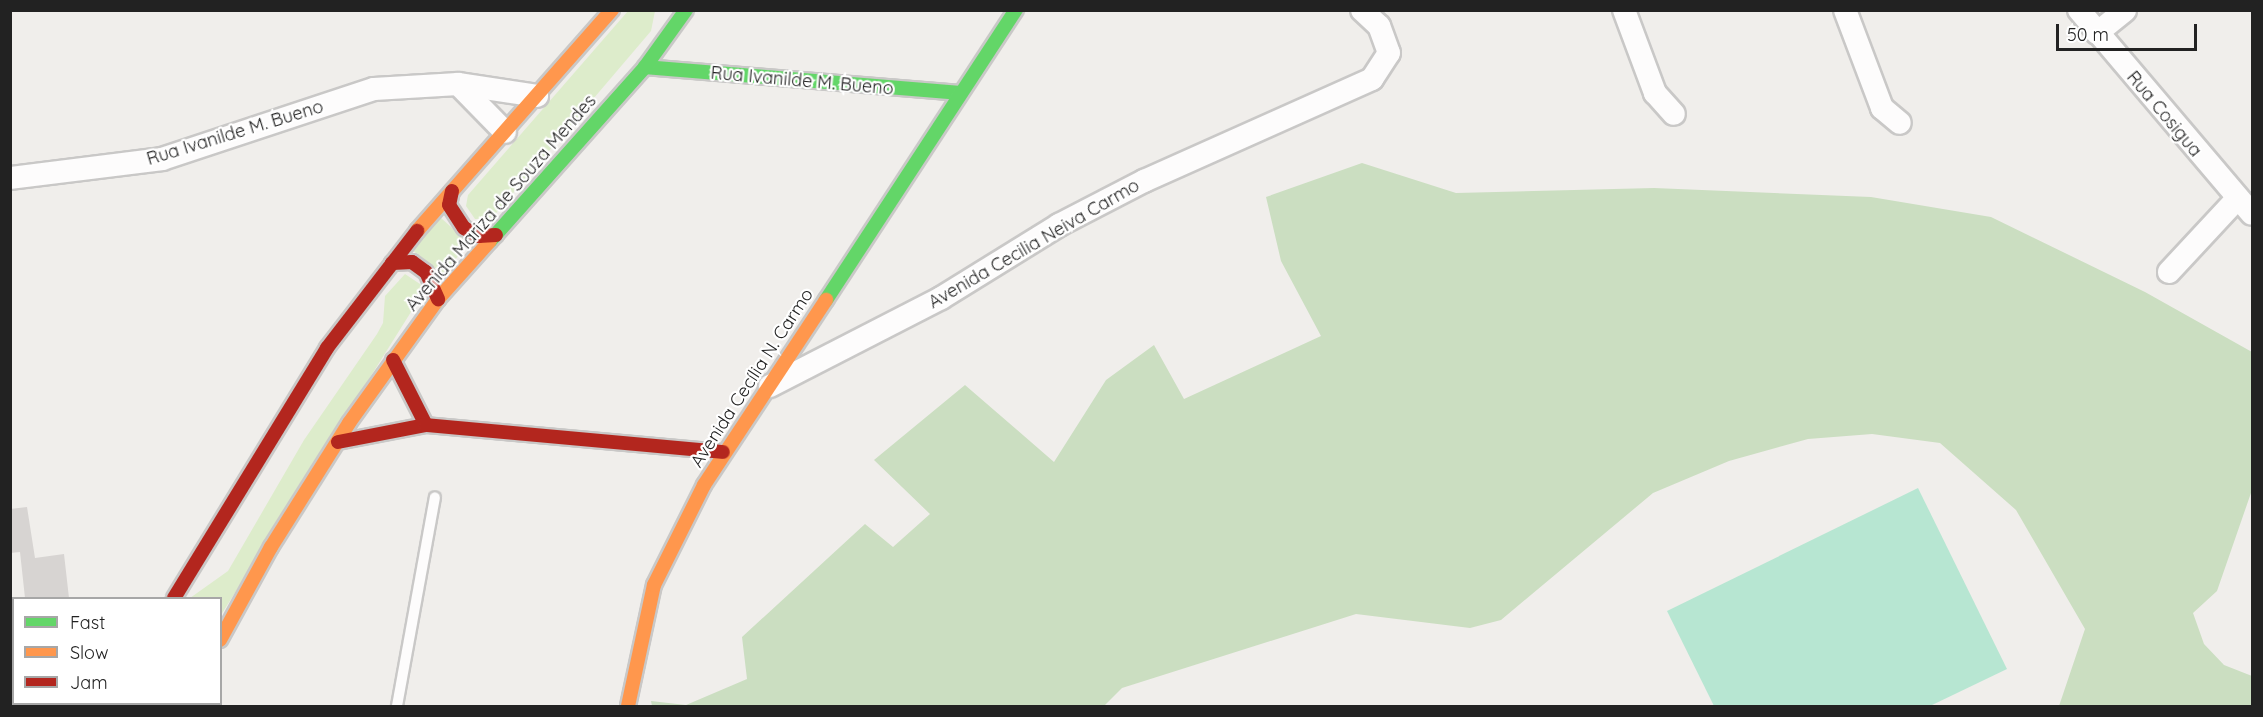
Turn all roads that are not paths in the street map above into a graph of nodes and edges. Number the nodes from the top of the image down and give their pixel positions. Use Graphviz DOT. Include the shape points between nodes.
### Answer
graph roads {
  1 [pos="612,10"];
  2 [pos="686,10"];
  3 [pos="1016,10"];
  4 [pos="1362,10"];
  5 [pos="1624,10"];
  6 [pos="1845,10"];
  7 [pos="2079,10"];
  8 [pos="2126,10"];
  9 [pos="2097,33"];
  10 [pos="645,67"];
  11 [pos="458,84"];
  12 [pos="960,93"];
  13 [pos="537,96"];
  14 [pos="1674,114"];
  15 [pos="1900,123"];
  16 [pos="505,132"];
  17 [pos="10,178"];
  18 [pos="452,191"];
  19 [pos="2245,207"];
  20 [pos="496,235"];
  21 [pos="392,264"];
  22 [pos="2169,272"];
  23 [pos="438,299"];
  24 [pos="393,360"];
  25 [pos="766,388"];
  26 [pos="426,425"];
  27 [pos="338,441"];
  28 [pos="723,452"];
  29 [pos="435,497"];
  30 [pos="175,597"];
  31 [pos="222,636"];
  32 [pos="397,706"];
  33 [pos="628,706"];
  1 -- 13 [label="main road"];
  2 -- 10 [label="main road, Avenida Mariza de Souza Mendes"];
  3 -- 12 [label="main road, Avenida Cecília N. Carmo"];
  4 -- 25 [label="street, Avenida Cecilia Neiva Carmo" via="1378,26 1389,53 1372,79 1144,181 1059,225 941,298"];
  5 -- 14 [label="street" via="1655,93"];
  6 -- 15 [label="street" via="1882,108"];
  7 -- 9 [label="street, Rua Cosigua"];
  8 -- 9 [label="street"];
  9 -- 19 [label="street, Rua Cosigua"];
  10 -- 12 [label="main road, Rua Ivanilde M. Bueno"];
  10 -- 20 [label="main road, Avenida Mariza de Souza Mendes"];
  11 -- 13 [label="street, Rua Ivanilde M. Bueno"];
  11 -- 16 [label="street"];
  11 -- 17 [label="street, Rua Ivanilde M. Bueno" via="374,90 162,159"];
  12 -- 25 [label="main road, Avenida Cecília N. Carmo"];
  13 -- 16 [label="main road"];
  16 -- 18 [label="main road"];
  18 -- 20 [label="main road" via="449,205 464,228 479,236"];
  18 -- 21 [label="main road"];
  19 -- 22 [label="street"];
  20 -- 23 [label="main road, Avenida Mariza de Souza Mendes"];
  21 -- 23 [label="main road" via="412,262 426,272"];
  21 -- 30 [label="main road" via="327,348"];
  23 -- 24 [label="main road, Avenida Mariza de Souza Mendes"];
  24 -- 26 [label="main road" via="408,399"];
  24 -- 27 [label="main road, Avenida Mariza de Souza Mendes"];
  25 -- 28 [label="main road, Avenida Cecília N. Carmo"];
  26 -- 27 [label="main road"];
  26 -- 28 [label="main road"];
  27 -- 31 [label="main road, Avenida Mariza de Souza Mendes" via="271,547"];
  28 -- 33 [label="main road, Avenida Cecília N. Carmo" via="654,585"];
  29 -- 32 [label="lane"];
}
